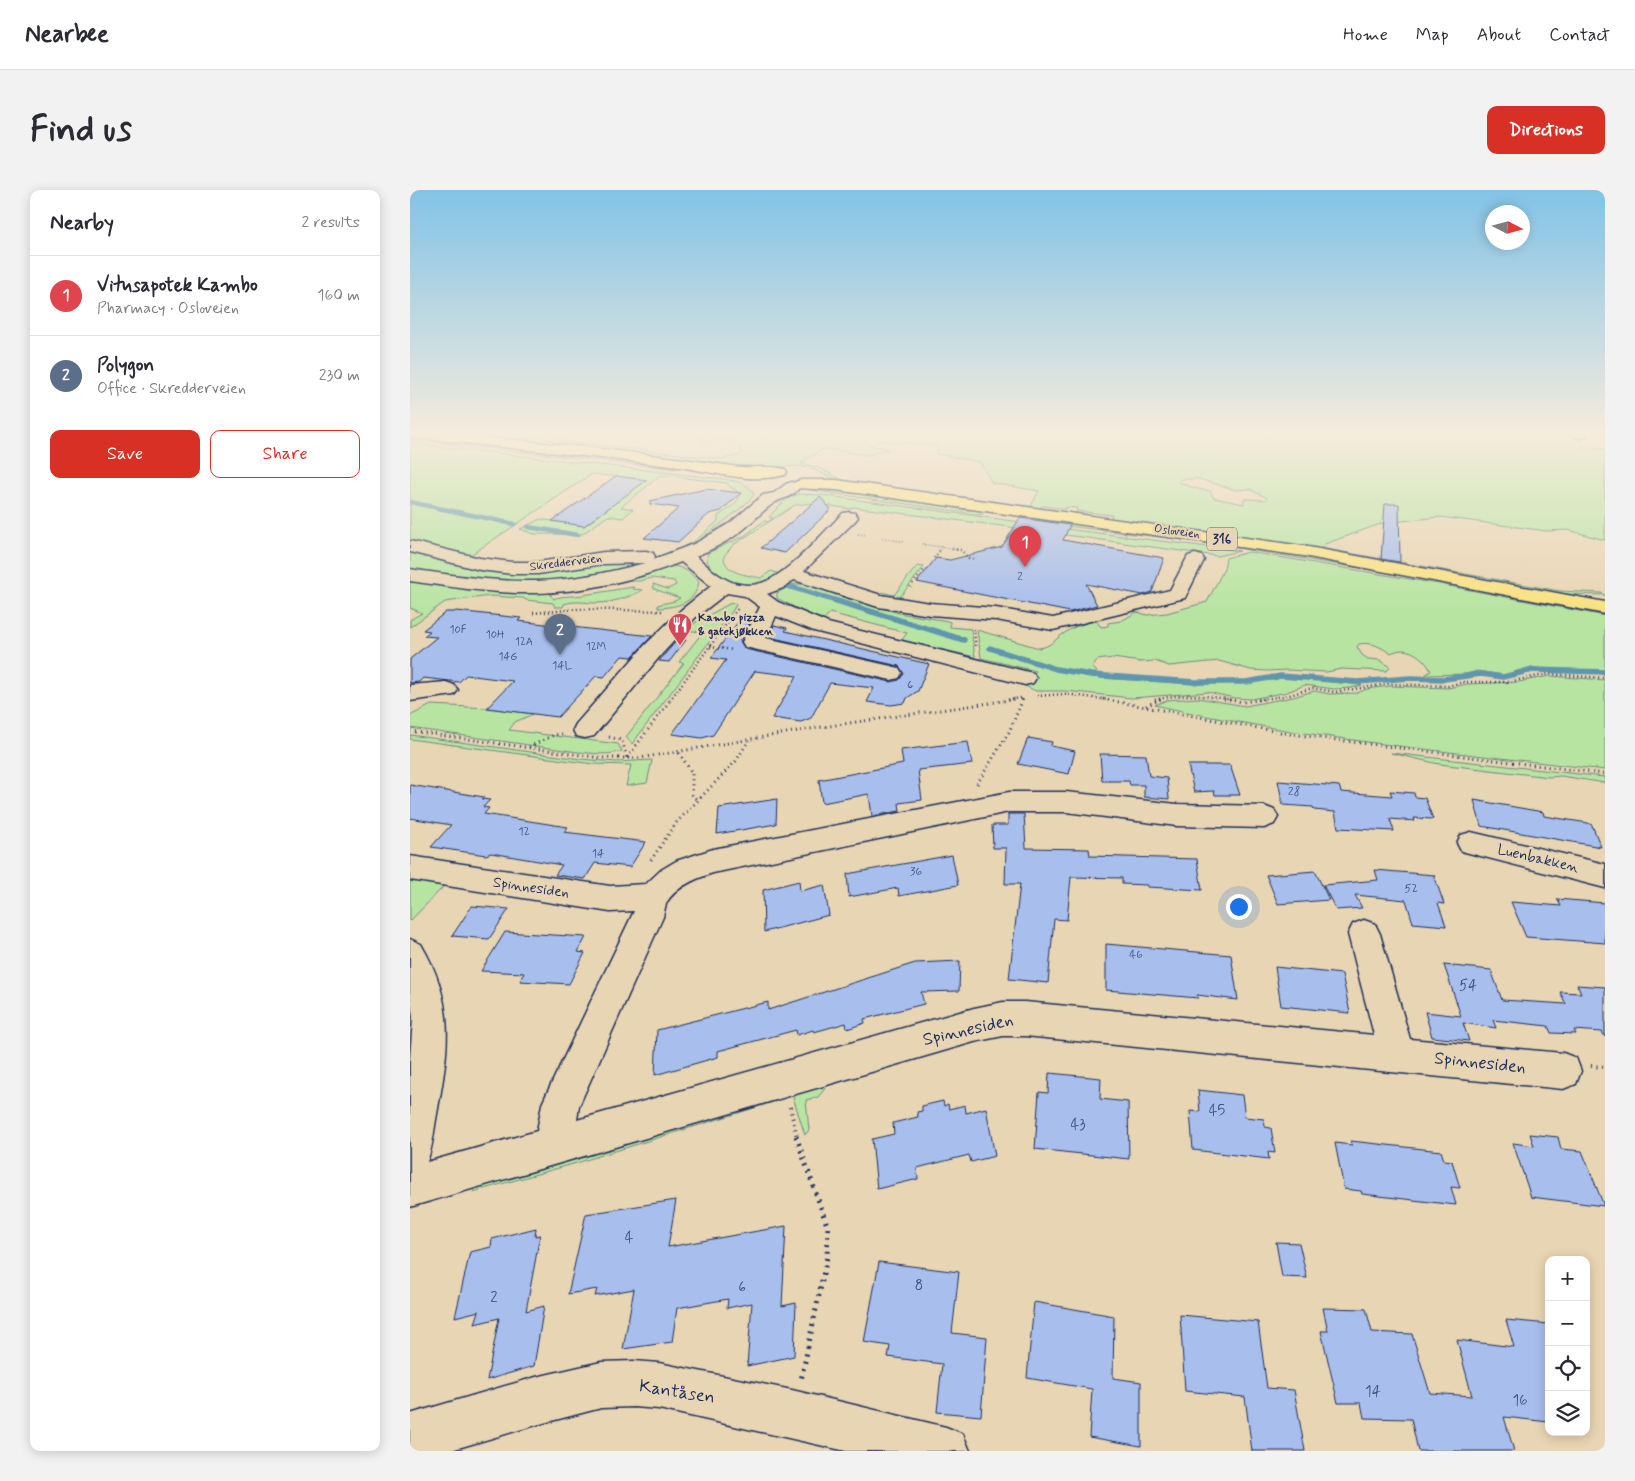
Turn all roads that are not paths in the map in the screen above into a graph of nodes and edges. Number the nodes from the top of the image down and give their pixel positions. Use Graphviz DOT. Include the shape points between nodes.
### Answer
graph roads {
  1 [pos="777,491"];
  2 [pos="871,491"];
  3 [pos="849,517"];
  4 [pos="410,546"];
  5 [pos="685,555"];
  6 [pos="1194,560"];
  7 [pos="664,562"];
  8 [pos="790,573"];
  9 [pos="410,575"];
  10 [pos="724,586"];
  11 [pos="751,591"];
  12 [pos="771,606"];
  13 [pos="1605,608"];
  14 [pos="891,673"];
  15 [pos="446,690"];
  16 [pos="1028,692"];
  17 [pos="410,694"];
  18 [pos="585,730"];
  19 [pos="1264,817"];
  20 [pos="1471,843"];
  21 [pos="410,868"];
  22 [pos="1605,876"];
  23 [pos="645,897"];
  24 [pos="1364,934"];
  25 [pos="410,954"];
  26 [pos="420,1049"];
  27 [pos="1397,1054"];
  28 [pos="1564,1071"];
  29 [pos="553,1146"];
  30 [pos="410,1157"];
  31 [pos="410,1187"];
  32 [pos="410,1438"];
  33 [pos="946,1451"];
  1 -- 5 [label="street, Skredderveien" via="736,527"];
  2 -- 13 [label="main road, Osloveien / 316" via="1294,550"];
  3 -- 8 [label="street"];
  4 -- 7 [label="street, Skredderveien" via="480,564 512,568 644,556"];
  5 -- 7 [label="street, Skredderveien"];
  5 -- 10 [label="street"];
  6 -- 8 [label="street" via="1178,594 1053,624 878,601"];
  7 -- 9 [label="street, Skredderveien" via="606,579 553,586 483,585"];
  8 -- 11 [label="street" via="773,585"];
  10 -- 11 [label="street"];
  10 -- 18 [label="street" via="688,614 652,650"];
  11 -- 12 [label="street"];
  12 -- 14 [label="street" via="754,642"];
  12 -- 16 [label="street" via="821,627 978,666"];
  15 -- 17 [label="street"];
  19 -- 23 [label="street" via="1177,815 1066,802 1009,802 712,861 686,870"];
  20 -- 22 [label="street, Luenbakken"];
  21 -- 23 [label="street, Spinnesiden" via="610,899"];
  23 -- 29 [label="street" via="648,917 561,1104"];
  24 -- 27 [label="street"];
  25 -- 26 [label="street" via="428,1000"];
  26 -- 30 [label="street"];
  27 -- 28 [label="street, Spinnesiden"];
  27 -- 29 [label="street, Spinnesiden" via="1014,1018 974,1025"];
  29 -- 31 [label="street, Spinnesiden"];
  32 -- 33 [label="street, Kantåsen" via="601,1385 659,1386"];
}
